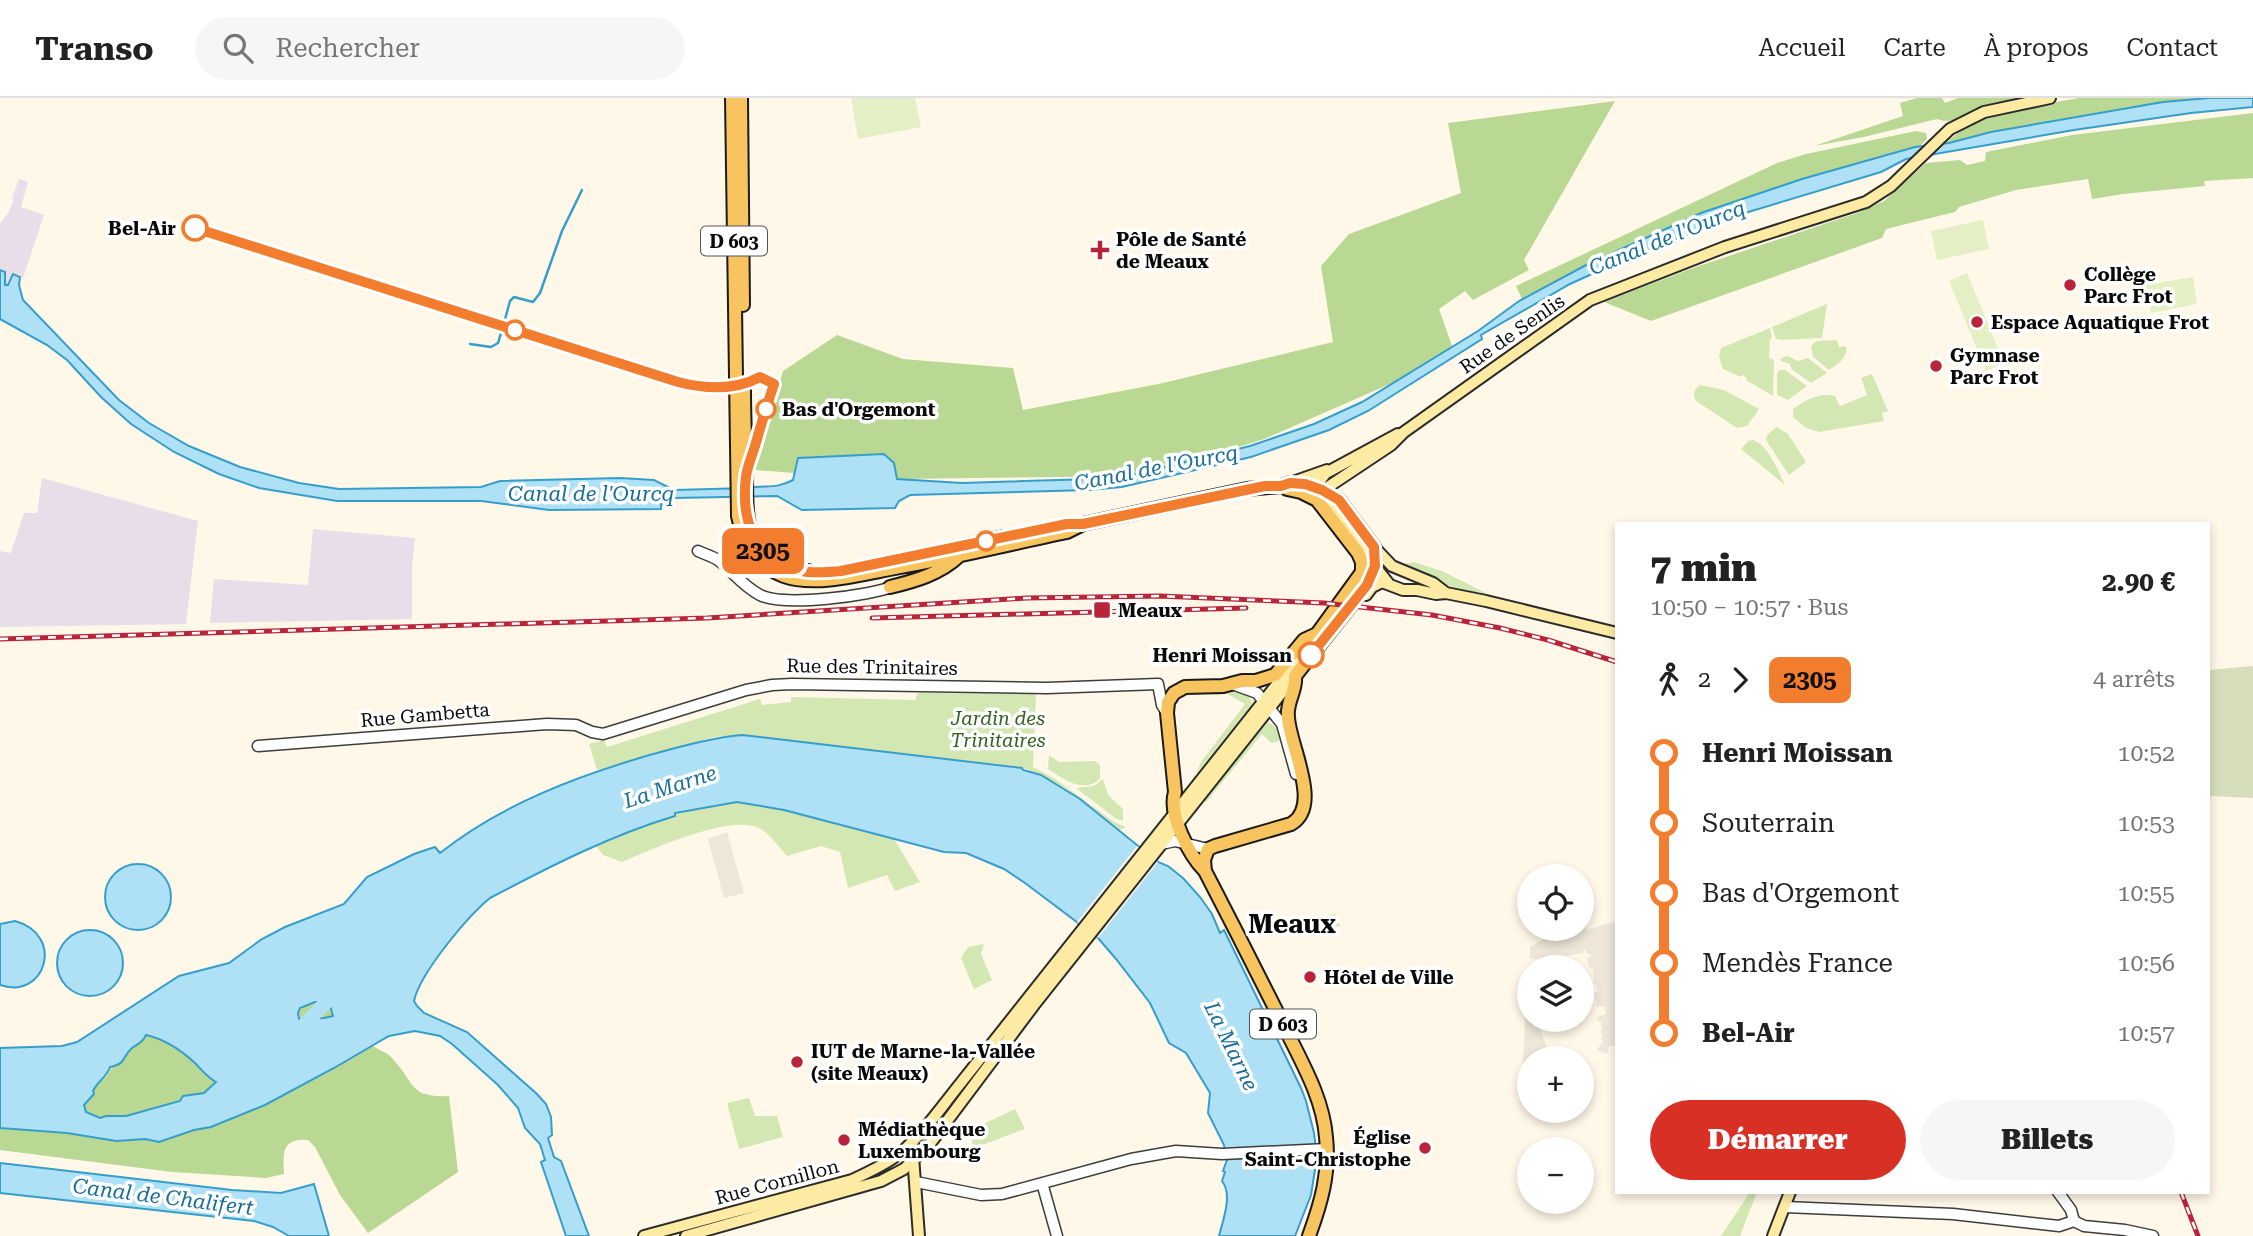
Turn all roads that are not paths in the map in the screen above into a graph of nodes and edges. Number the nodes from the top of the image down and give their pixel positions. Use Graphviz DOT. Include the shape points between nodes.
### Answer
graph roads {
  1 [pos="732,98"];
  2 [pos="741,98"];
  3 [pos="2050,98"];
  4 [pos="1404,432"];
  5 [pos="1333,468"];
  6 [pos="1346,476"];
  7 [pos="742,477"];
  8 [pos="1285,484"];
  9 [pos="1317,493"];
  10 [pos="1339,500"];
  11 [pos="742,502"];
  12 [pos="1083,524"];
  13 [pos="993,540"];
  14 [pos="1374,547"];
  15 [pos="698,551"];
  16 [pos="937,556"];
  17 [pos="959,556"];
  18 [pos="923,563"];
  19 [pos="1368,567"];
  20 [pos="1390,584"];
  21 [pos="890,587"];
  22 [pos="1443,590"];
  23 [pos="1615,633"];
  24 [pos="1320,637"];
  25 [pos="1295,676"];
  26 [pos="1232,684"];
  27 [pos="1266,705"];
  28 [pos="1167,713"];
  29 [pos="592,732"];
  30 [pos="258,746"];
  31 [pos="1303,790"];
  32 [pos="1175,812"];
  33 [pos="1185,842"];
  34 [pos="1157,843"];
  35 [pos="1209,849"];
  36 [pos="1205,871"];
  37 [pos="1088,930"];
  38 [pos="911,1143"];
  39 [pos="1321,1150"];
  40 [pos="914,1161"];
  41 [pos="916,1182"];
  42 [pos="1042,1183"];
  43 [pos="1789,1194"];
  44 [pos="2059,1194"];
  45 [pos="1785,1207"];
  46 [pos="2081,1228"];
  47 [pos="644,1236"];
  48 [pos="686,1236"];
  49 [pos="919,1236"];
  50 [pos="1057,1236"];
  51 [pos="1309,1236"];
  52 [pos="1773,1236"];
  53 [pos="2153,1236"];
  1 -- 7 [label="main road, D 603"];
  2 -- 7 [label="main road, D 603"];
  3 -- 4 [label="main road, Rue de Senlis" via="1984,112 1950,129 1883,193 1850,209 1725,247 1590,300"];
  4 -- 5 [label="main road, Rue de Senlis"];
  4 -- 6 [label="main road, Rue de Senlis"];
  5 -- 8 [label="main road, Rue de Senlis"];
  5 -- 9 [label="main road, Rue de Senlis"];
  6 -- 9 [label="main road, Rue de Senlis"];
  6 -- 10 [label="main road" via="1338,489"];
  7 -- 11 [label="main road, D 603"];
  8 -- 9 [label="main road, D 603"];
  8 -- 12 [label="main road, D 603"];
  9 -- 10 [label="main road"];
  9 -- 19 [label="main road"];
  10 -- 14 [label="main road"];
  11 -- 16 [label="main road, D 603" via="760,547 774,561 792,569 841,571"];
  11 -- 18 [label="main road, D 603" via="741,530 747,545 763,563 785,576 825,579"];
  12 -- 13 [label="main road"];
  12 -- 17 [label="main road, D 603" via="1067,532"];
  13 -- 16 [label="main road"];
  13 -- 18 [label="street"];
  14 -- 19 [label="main road"];
  14 -- 22 [label="main road" via="1392,566"];
  15 -- 21 [label="street" via="716,558 759,595 771,598 827,598"];
  16 -- 17 [label="main road, D 603"];
  16 -- 18 [label="main road, D 603"];
  17 -- 21 [label="main road" via="938,572"];
  18 -- 21 [label="street" via="914,576"];
  19 -- 20 [label="main road"];
  19 -- 22 [label="main road" via="1391,570"];
  19 -- 24 [label="main road"];
  20 -- 22 [label="main road" via="1436,594"];
  20 -- 24 [label="main road" via="1372,587 1334,636"];
  22 -- 23 [label="main road"];
  24 -- 25 [label="main road"];
  24 -- 26 [label="main road" via="1304,640 1275,675"];
  24 -- 27 [label="main road"];
  25 -- 27 [label="main road"];
  25 -- 31 [label="main road" via="1287,715"];
  26 -- 27 [label="street" via="1252,690"];
  26 -- 28 [label="main road" via="1185,687 1171,697"];
  27 -- 31 [label="street" via="1282,724"];
  27 -- 32 [label="main road"];
  28 -- 29 [label="street, Rue des Trinitaires" via="1158,684 1052,688 772,685 603,733"];
  28 -- 32 [label="main road"];
  29 -- 30 [label="street, Rue Gambetta" via="576,725 547,724"];
  31 -- 35 [label="main road" via="1304,808 1295,823"];
  32 -- 33 [label="main road, D 603"];
  32 -- 34 [label="main road"];
  33 -- 34 [label="street"];
  33 -- 35 [label="street"];
  33 -- 36 [label="main road, D 603"];
  34 -- 37 [label="main road"];
  35 -- 36 [label="main road"];
  36 -- 39 [label="main road, D 603" via="1313,1086 1324,1119"];
  37 -- 38 [label="main road, Rue Cornillon"];
  37 -- 40 [label="main road, Rue Cornillon"];
  38 -- 40 [label="main road"];
  38 -- 47 [label="main road, Rue Cornillon" via="852,1180"];
  39 -- 42 [label="street" via="1175,1151"];
  39 -- 51 [label="main road, D 603" via="1326,1177"];
  40 -- 41 [label="main road"];
  40 -- 48 [label="main road, Rue Cornillon" via="892,1176 855,1190"];
  41 -- 42 [label="street" via="981,1195"];
  41 -- 49 [label="main road"];
  42 -- 50 [label="street"];
  43 -- 45 [label="main road"];
  44 -- 46 [label="street"];
  45 -- 46 [label="street" via="1953,1214"];
  45 -- 52 [label="main road"];
  46 -- 53 [label="street"];
}
